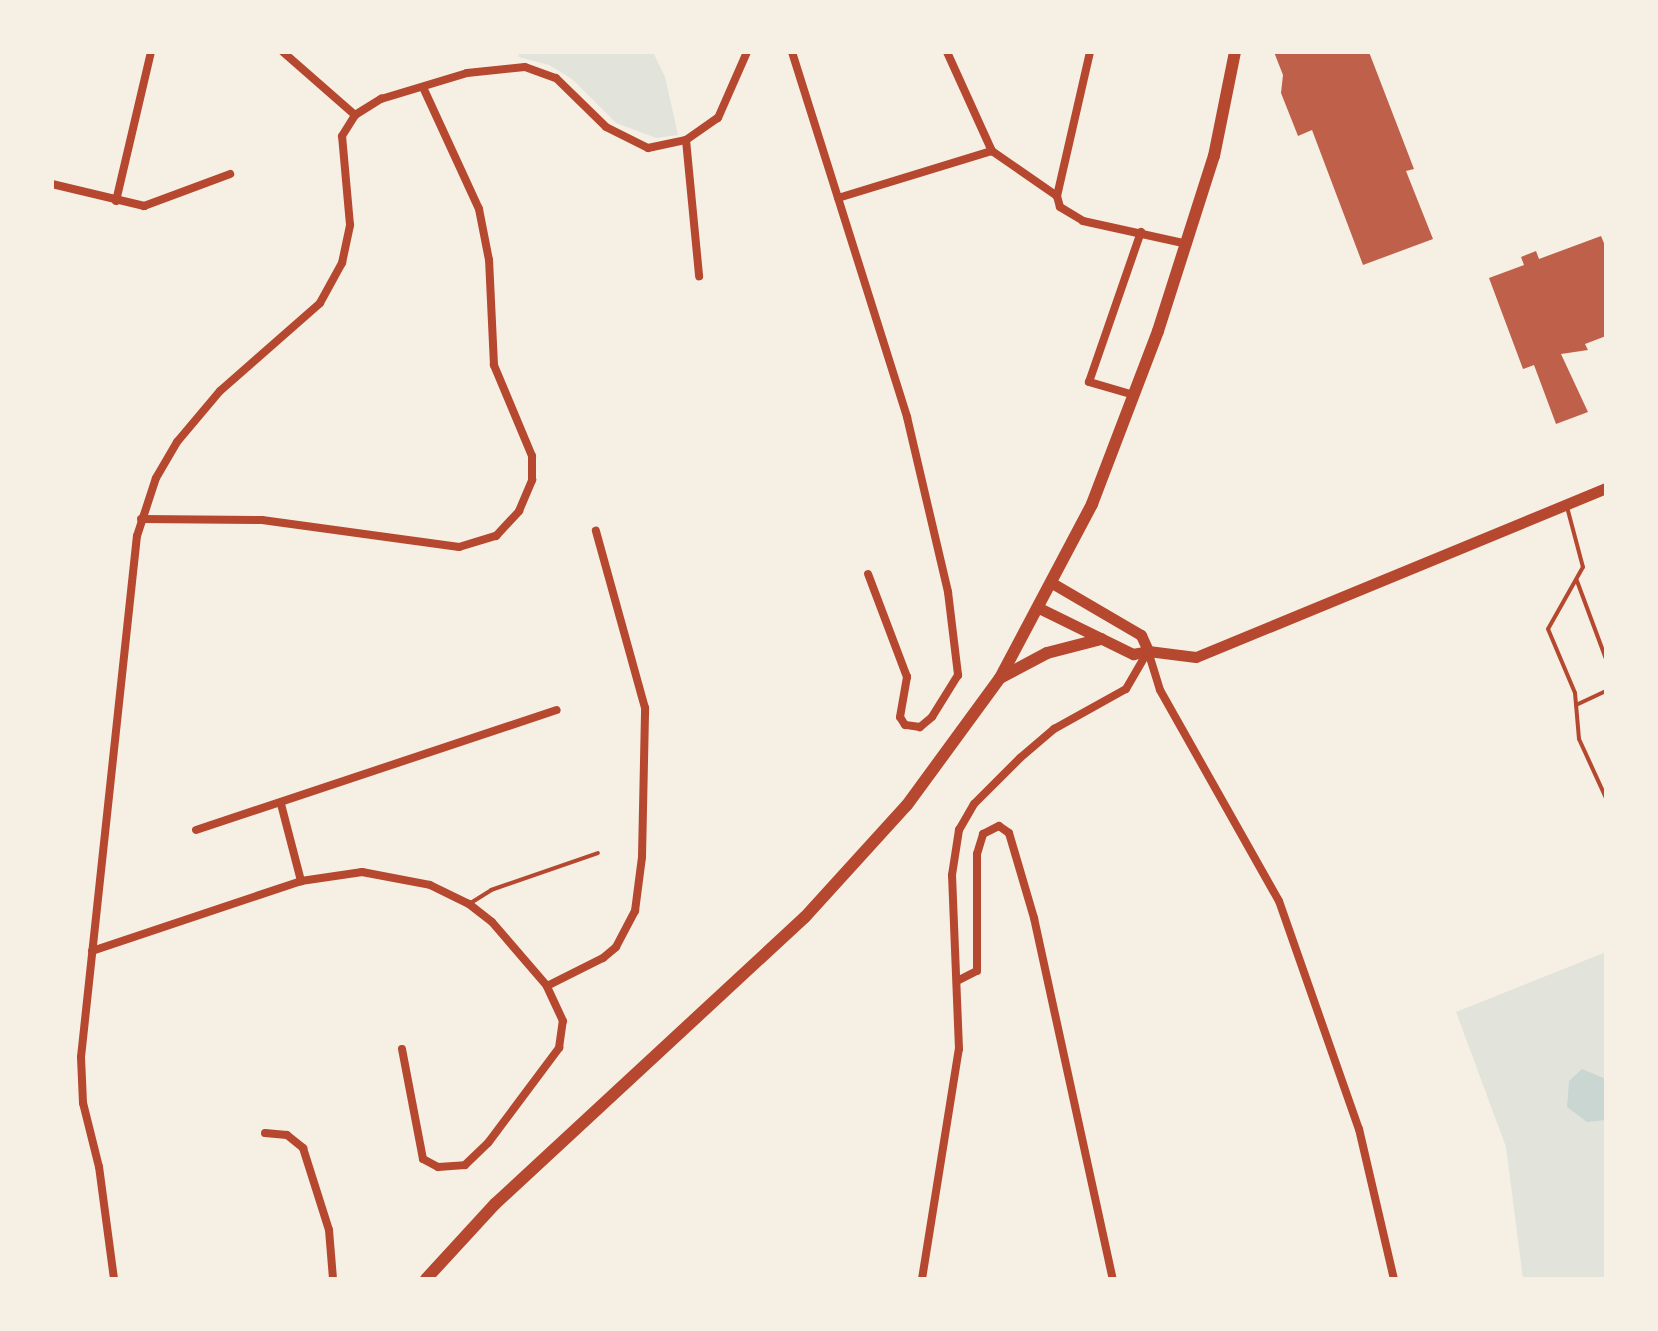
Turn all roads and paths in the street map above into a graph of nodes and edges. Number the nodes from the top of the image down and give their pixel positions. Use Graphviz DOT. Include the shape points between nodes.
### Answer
graph roads {
  1 [pos="151,52"];
  2 [pos="283,52"];
  3 [pos="747,52"];
  4 [pos="792,52"];
  5 [pos="947,52"];
  6 [pos="1090,52"];
  7 [pos="1235,52"];
  8 [pos="423,87"];
  9 [pos="355,115"];
  10 [pos="686,140"];
  11 [pos="992,151"];
  12 [pos="230,174"];
  13 [pos="52,184"];
  14 [pos="1057,196"];
  15 [pos="838,198"];
  16 [pos="116,201"];
  17 [pos="1141,232"];
  18 [pos="1188,244"];
  19 [pos="699,276"];
  20 [pos="1134,395"];
  21 [pos="1606,488"];
  22 [pos="1567,504"];
  23 [pos="141,519"];
  24 [pos="596,531"];
  25 [pos="868,574"];
  26 [pos="1577,581"];
  27 [pos="1052,583"];
  28 [pos="1039,608"];
  29 [pos="1101,639"];
  30 [pos="1148,651"];
  31 [pos="1606,659"];
  32 [pos="1000,678"];
  33 [pos="1606,681"];
  34 [pos="1605,691"];
  35 [pos="1576,705"];
  36 [pos="1606,709"];
  37 [pos="557,710"];
  38 [pos="1606,798"];
  39 [pos="281,804"];
  40 [pos="196,830"];
  41 [pos="598,853"];
  42 [pos="301,881"];
  43 [pos="469,904"];
  44 [pos="92,951"];
  45 [pos="957,981"];
  46 [pos="547,986"];
  47 [pos="402,1049"];
  48 [pos="265,1133"];
  49 [pos="114,1279"];
  50 [pos="333,1279"];
  51 [pos="426,1279"];
  52 [pos="922,1279"];
  53 [pos="1113,1279"];
  54 [pos="1394,1279"];
  1 -- 16 [label="street"];
  2 -- 9 [label="street"];
  3 -- 10 [label="street" via="718,118"];
  4 -- 15 [label="street"];
  5 -- 11 [label="street"];
  6 -- 14 [label="street"];
  7 -- 18 [label="main road" via="1225,115"];
  8 -- 9 [label="street" via="381,99"];
  8 -- 10 [label="street" via="467,73 525,67 556,78 626,139 648,148"];
  8 -- 23 [label="street" via="471,185 481,221 489,260 494,365 532,456 532,480 519,511 496,536 459,547 262,520"];
  9 -- 23 [label="street" via="342,136 350,225 333,282 303,322 220,391 177,442"];
  10 -- 19 [label="street"];
  11 -- 14 [label="street"];
  11 -- 15 [label="street"];
  12 -- 16 [label="street" via="152,205"];
  13 -- 16 [label="street"];
  14 -- 17 [label="street" via="1066,213 1083,221"];
  15 -- 25 [label="street" via="907,417 959,657 953,685 920,727 905,725 900,717 907,677"];
  17 -- 18 [label="street"];
  17 -- 20 [label="street" via="1089,382"];
  18 -- 20 [label="main road"];
  20 -- 27 [label="main road" via="1092,504"];
  21 -- 22 [label="street"];
  22 -- 26 [label="lane" via="1583,567"];
  22 -- 30 [label="street" via="1210,652 1185,658"];
  23 -- 44 [label="street" via="129,579"];
  24 -- 46 [label="street" via="645,708 642,857 635,911 616,947 588,968"];
  26 -- 31 [label="lane"];
  26 -- 35 [label="lane" via="1555,608 1548,629"];
  27 -- 28 [label="main road"];
  27 -- 30 [label="street" via="1141,635"];
  28 -- 29 [label="street"];
  28 -- 32 [label="main road"];
  29 -- 30 [label="street" via="1133,654"];
  29 -- 32 [label="main road" via="1047,653"];
  30 -- 45 [label="street" via="1126,689 1054,729 985,790 965,816 954,845 952,875"];
  30 -- 54 [label="street" via="1160,690 1279,901 1359,1129"];
  32 -- 51 [label="main road" via="907,805 805,917 550,1152"];
  33 -- 34 [label="lane"];
  34 -- 35 [label="lane"];
  34 -- 36 [label="lane"];
  35 -- 38 [label="lane" via="1579,739"];
  37 -- 39 [label="street"];
  39 -- 40 [label="street"];
  39 -- 42 [label="street"];
  41 -- 43 [label="lane" via="491,890"];
  42 -- 43 [label="street" via="385,874 430,885"];
  42 -- 44 [label="street"];
  43 -- 46 [label="street" via="492,922"];
  44 -- 49 [label="street" via="82,1086"];
  45 -- 52 [label="street" via="959,1049"];
  45 -- 53 [label="street" via="977,971 977,854 983,834 999,826 1009,833 1034,918"];
  46 -- 47 [label="street" via="563,1021 559,1048 488,1143 465,1165 438,1167 423,1159"];
  48 -- 50 [label="street" via="287,1135 303,1148 329,1230"];
}
